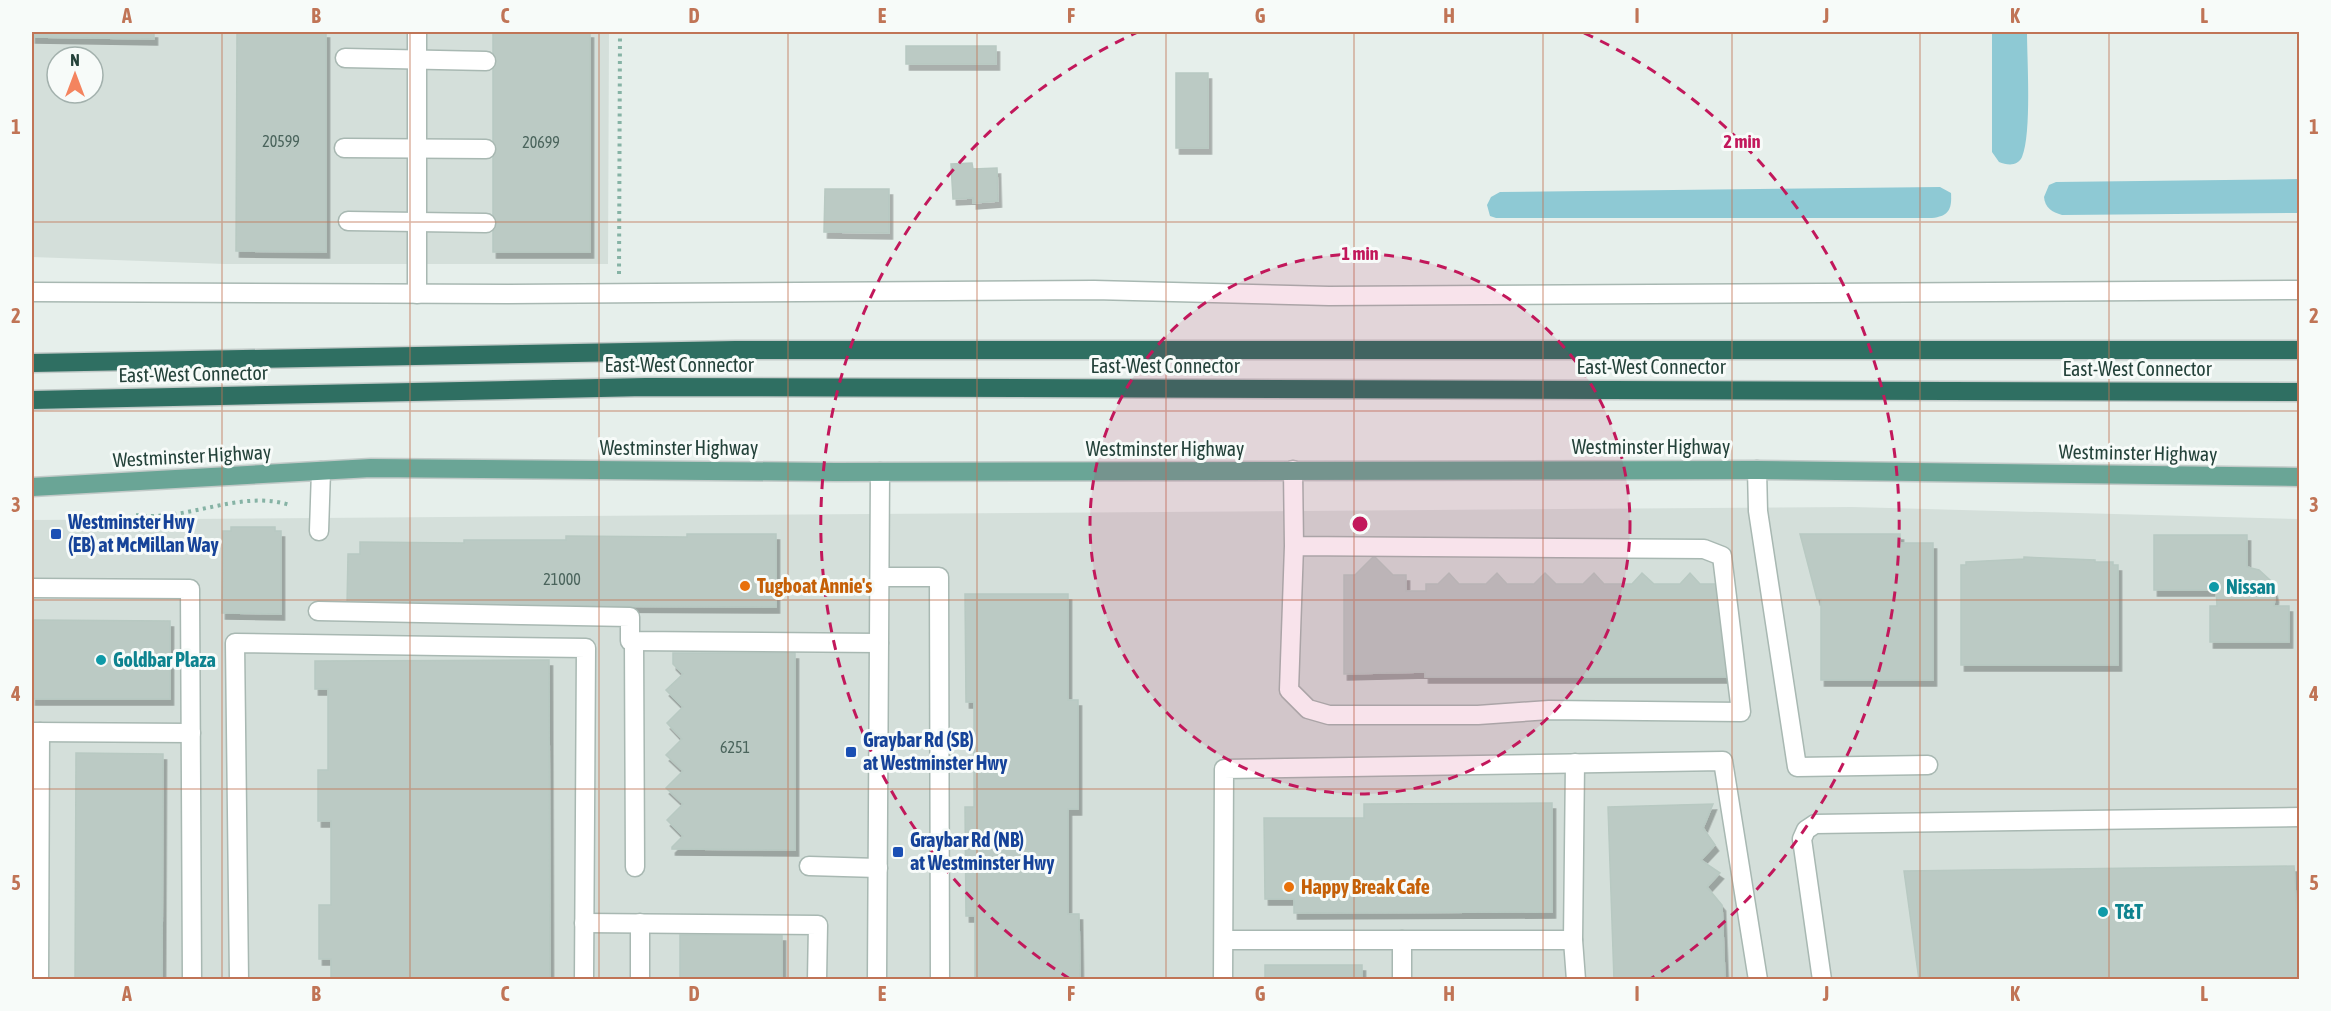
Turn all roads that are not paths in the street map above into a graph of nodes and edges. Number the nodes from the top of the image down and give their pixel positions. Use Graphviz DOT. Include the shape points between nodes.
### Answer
graph roads {
  1 [pos="417,32"];
  2 [pos="345,58"];
  3 [pos="417,60"];
  4 [pos="486,61"];
  5 [pos="344,148"];
  6 [pos="417,149"];
  7 [pos="486,149"];
  8 [pos="348,221"];
  9 [pos="416,222"];
  10 [pos="486,223"];
  11 [pos="2300,290"];
  12 [pos="32,292"];
  13 [pos="417,294"];
  14 [pos="2300,350"];
  15 [pos="32,363"];
  16 [pos="2300,392"];
  17 [pos="32,400"];
  18 [pos="1293,470"];
  19 [pos="1757,470"];
  20 [pos="321,471"];
  21 [pos="880,472"];
  22 [pos="2300,477"];
  23 [pos="32,487"];
  24 [pos="319,531"];
  25 [pos="1294,546"];
  26 [pos="880,577"];
  27 [pos="32,588"];
  28 [pos="318,611"];
  29 [pos="634,641"];
  30 [pos="879,643"];
  31 [pos="36,732"];
  32 [pos="191,733"];
  33 [pos="1575,763"];
  34 [pos="1928,765"];
  35 [pos="2300,817"];
  36 [pos="809,866"];
  37 [pos="635,867"];
  38 [pos="878,868"];
  39 [pos="584,922"];
  40 [pos="640,923"];
  41 [pos="1224,940"];
  42 [pos="1402,940"];
  43 [pos="1573,940"];
  44 [pos="39,980"];
  45 [pos="192,980"];
  46 [pos="239,980"];
  47 [pos="584,980"];
  48 [pos="640,980"];
  49 [pos="818,980"];
  50 [pos="878,980"];
  51 [pos="940,980"];
  52 [pos="1223,980"];
  53 [pos="1402,980"];
  54 [pos="1576,980"];
  55 [pos="1758,980"];
  56 [pos="1822,980"];
  1 -- 3 [label="street"];
  2 -- 3 [label="street"];
  3 -- 4 [label="street"];
  3 -- 6 [label="street"];
  5 -- 6 [label="street"];
  6 -- 7 [label="street"];
  6 -- 9 [label="street"];
  8 -- 9 [label="street"];
  9 -- 10 [label="street"];
  9 -- 13 [label="street"];
  11 -- 13 [label="street" via="1364,296 1094,290"];
  12 -- 13 [label="street"];
  14 -- 15 [label="highway, East-West Connector" via="735,350"];
  16 -- 17 [label="highway, East-West Connector" via="646,387"];
  18 -- 19 [label="main road, Westminster Highway"];
  18 -- 21 [label="main road, Westminster Highway"];
  18 -- 25 [label="street"];
  19 -- 22 [label="main road, Westminster Highway"];
  19 -- 34 [label="street" via="1758,511 1797,767"];
  20 -- 21 [label="main road, Westminster Highway" via="371,468"];
  20 -- 23 [label="main road, Westminster Highway"];
  20 -- 24 [label="street"];
  21 -- 26 [label="street"];
  25 -- 25 [label="street" via="1289,690 1308,709 1329,715 1478,715 1549,710 1741,712 1722,556 1704,549"];
  26 -- 30 [label="street"];
  26 -- 51 [label="street" via="939,577"];
  27 -- 32 [label="street" via="190,589"];
  28 -- 29 [label="street" via="630,617 630,641"];
  29 -- 30 [label="street"];
  29 -- 37 [label="street"];
  30 -- 38 [label="street"];
  31 -- 32 [label="street"];
  31 -- 44 [label="street"];
  32 -- 45 [label="street"];
  33 -- 41 [label="street" via="1224,769"];
  33 -- 43 [label="street"];
  33 -- 55 [label="street" via="1723,760"];
  35 -- 56 [label="street" via="1815,824 1802,839"];
  36 -- 38 [label="street"];
  38 -- 50 [label="street"];
  39 -- 40 [label="street"];
  39 -- 46 [label="street" via="586,648 235,643"];
  39 -- 47 [label="street"];
  40 -- 48 [label="street"];
  40 -- 49 [label="street" via="818,925"];
  41 -- 42 [label="street"];
  41 -- 52 [label="street"];
  42 -- 43 [label="street"];
  42 -- 53 [label="street"];
  43 -- 54 [label="street"];
}
